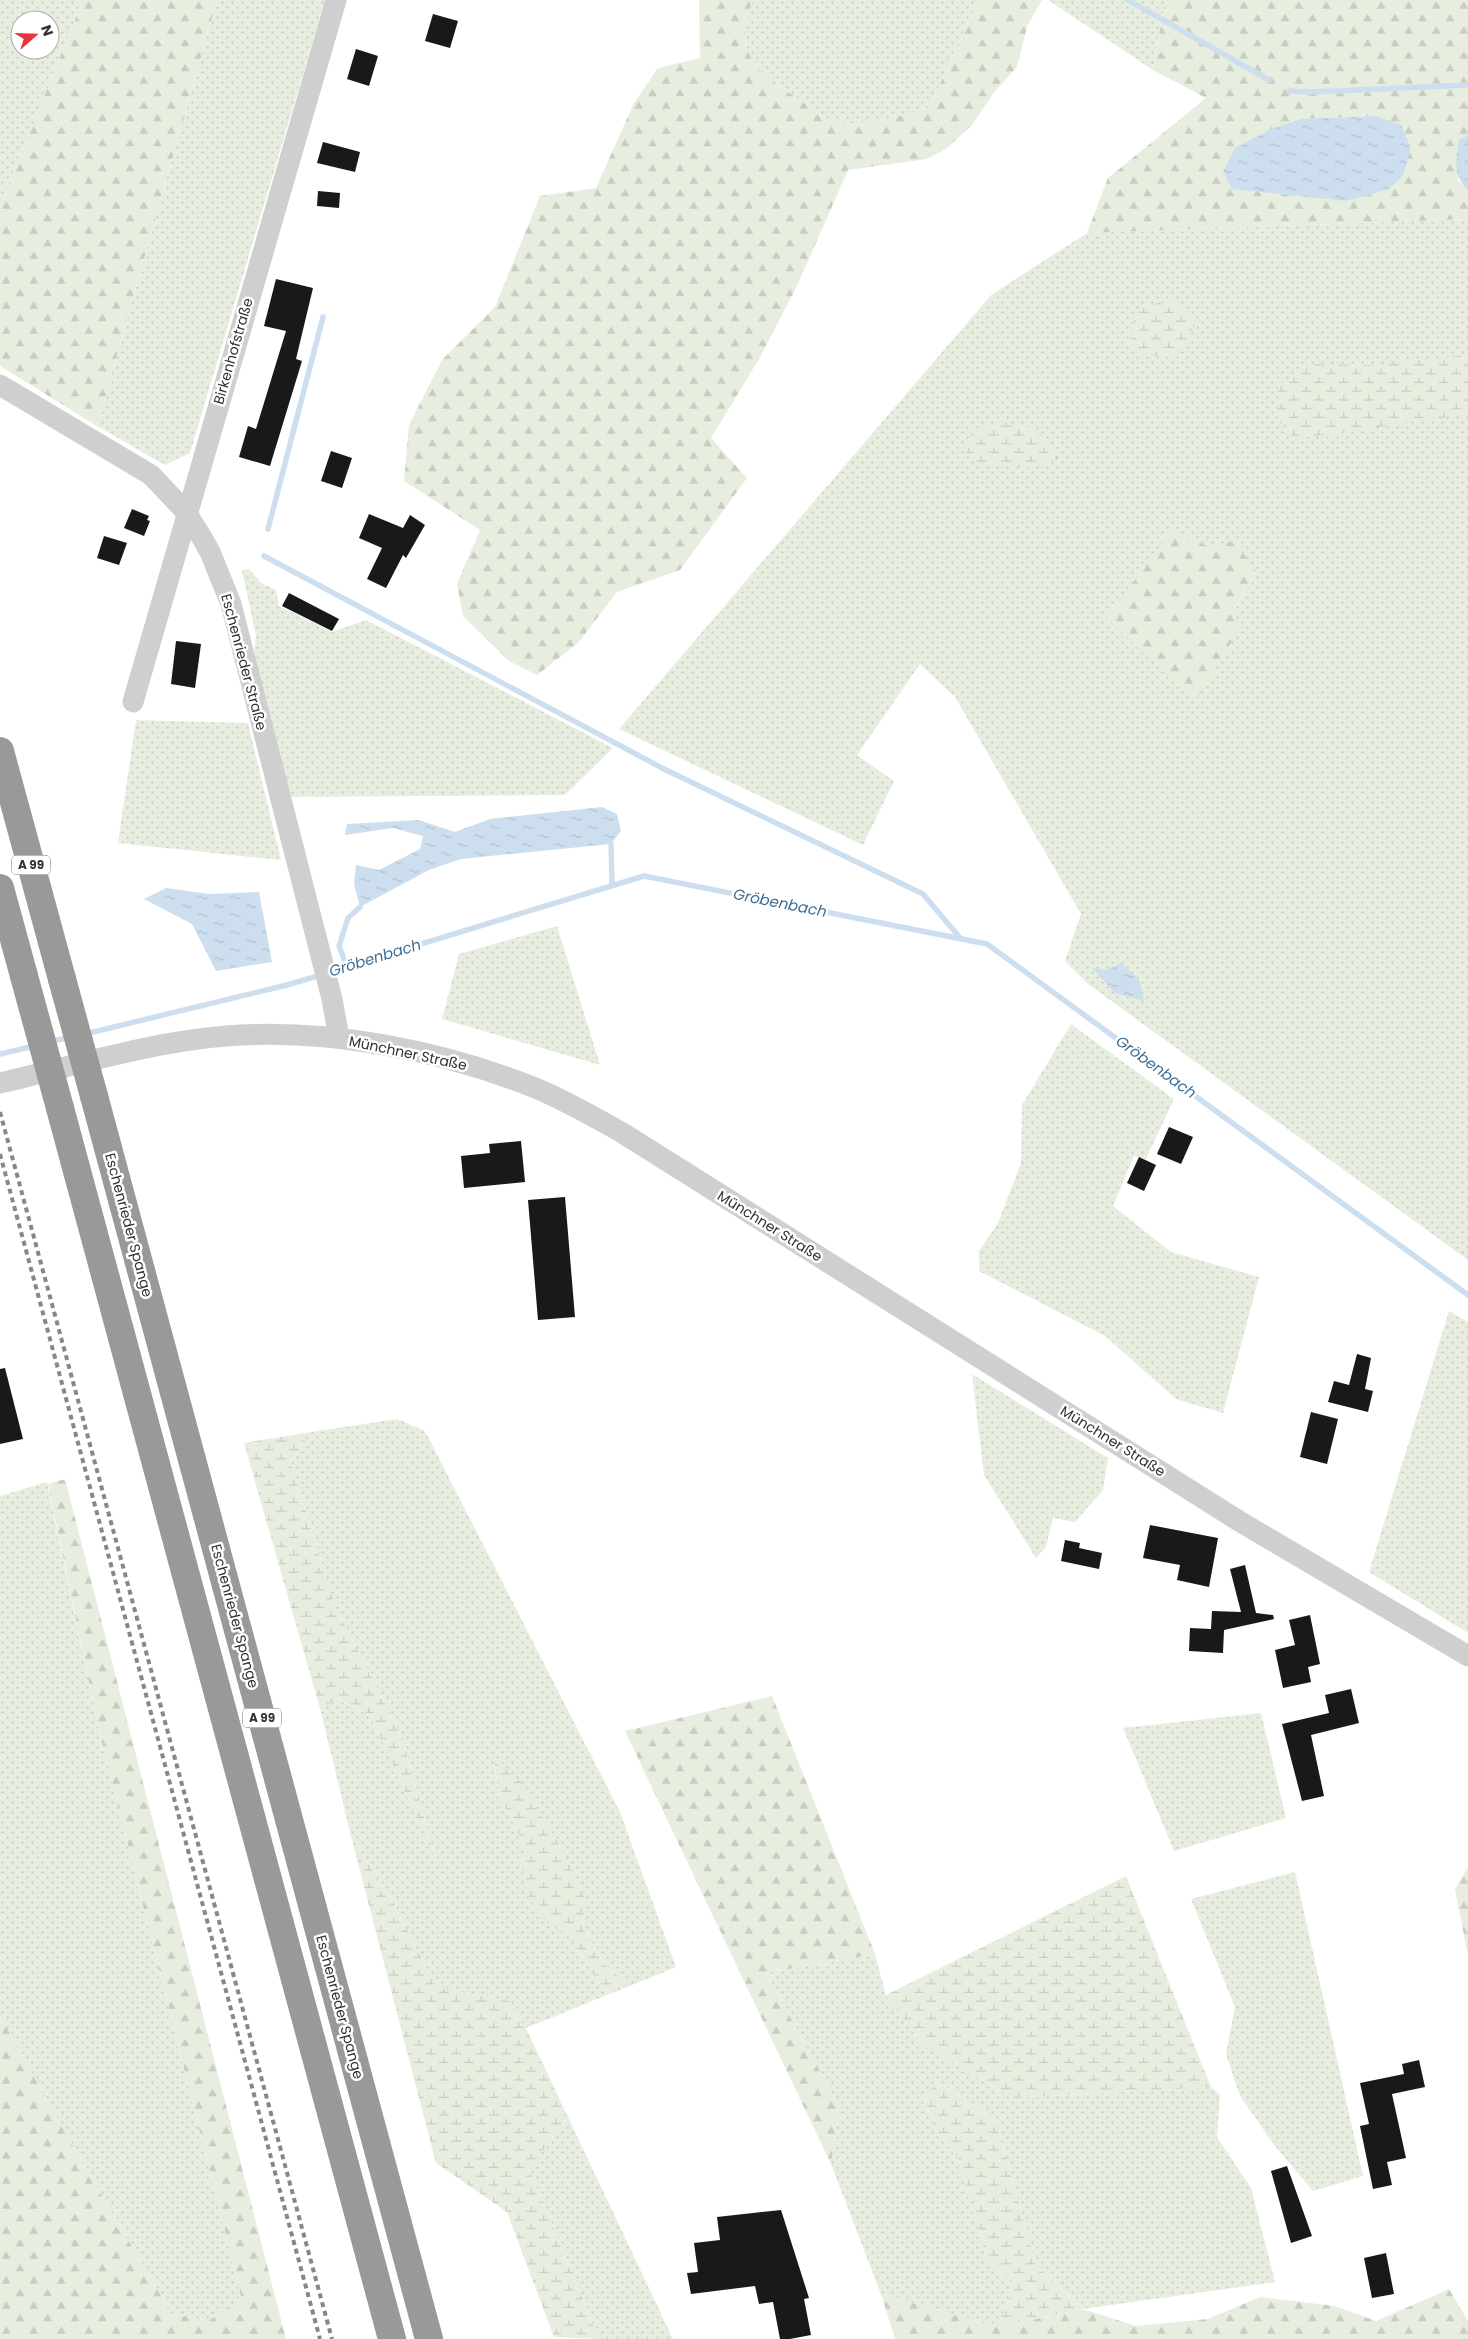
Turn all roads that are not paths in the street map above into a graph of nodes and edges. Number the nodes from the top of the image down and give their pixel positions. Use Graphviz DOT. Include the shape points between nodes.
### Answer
graph roads {
  1 [pos="336,0"];
  2 [pos="0,386"];
  3 [pos="186,512"];
  4 [pos="133,702"];
  5 [pos="0,750"];
  6 [pos="0,888"];
  7 [pos="339,1038"];
  8 [pos="0,1083"];
  9 [pos="1468,1656"];
  10 [pos="392,2339"];
  11 [pos="429,2339"];
  1 -- 3 [label="street, Birkenhofstraße"];
  2 -- 3 [label="street, Eschenrieder Straße" via="151,475"];
  3 -- 4 [label="street, Birkenhofstraße"];
  3 -- 7 [label="street, Eschenrieder Straße" via="210,552 231,604 332,999"];
  5 -- 11 [label="highway, Eschenrieder Spange / A 99, bridge"];
  6 -- 10 [label="highway, A 99, bridge"];
  7 -- 8 [label="street, Münchner Straße" via="226,1036 160,1046"];
  7 -- 9 [label="street, Münchner Straße" via="487,1070 534,1088 613,1128 777,1228 1239,1521"];
}
